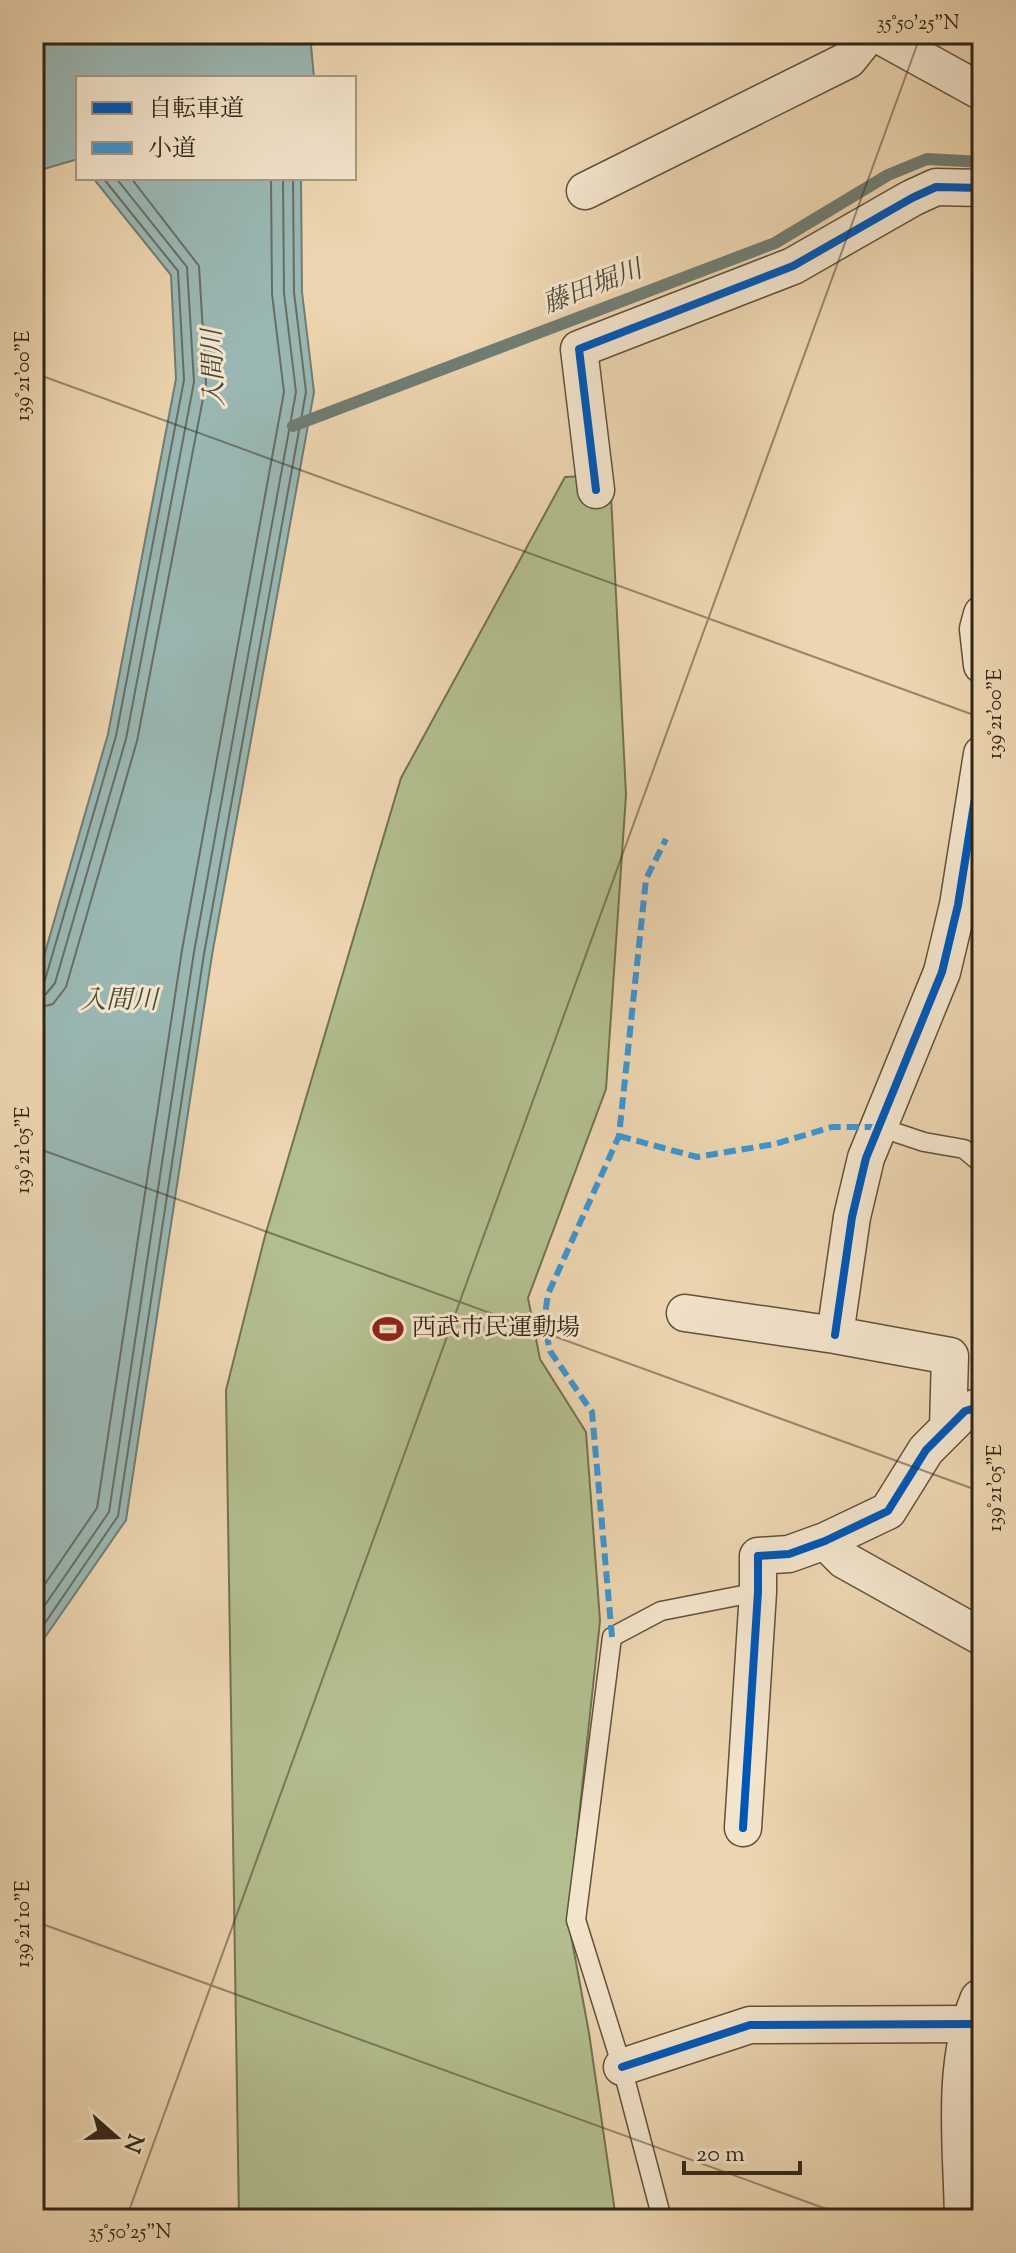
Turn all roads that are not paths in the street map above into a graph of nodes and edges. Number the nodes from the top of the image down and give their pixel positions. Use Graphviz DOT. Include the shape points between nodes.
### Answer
graph roads {
  1 [pos="869,34"];
  2 [pos="877,34"];
  3 [pos="982,92"];
  4 [pos="982,188"];
  5 [pos="585,191"];
  6 [pos="596,490"];
  7 [pos="982,614"];
  8 [pos="982,665"];
  9 [pos="982,754"];
  10 [pos="879,1127"];
  11 [pos="982,1164"];
  12 [pos="685,1313"];
  13 [pos="835,1335"];
  14 [pos="982,1406"];
  15 [pos="948,1428"];
  16 [pos="825,1541"];
  17 [pos="758,1592"];
  18 [pos="982,1637"];
  19 [pos="743,1828"];
  20 [pos="977,2012"];
  21 [pos="622,2067"];
  22 [pos="662,2219"];
  23 [pos="967,2219"];
  1 -- 5 [label="street" via="848,60"];
  2 -- 3 [label="street"];
  4 -- 6 [label="street" via="936,187 793,266 579,349"];
  7 -- 8 [label="street"];
  9 -- 10 [label="street" via="942,972"];
  10 -- 11 [label="lane" via="964,1149"];
  10 -- 13 [label="street" via="852,1217"];
  12 -- 13 [label="street"];
  13 -- 15 [label="street" via="950,1356"];
  14 -- 15 [label="street" via="965,1411"];
  15 -- 16 [label="street" via="926,1450 888,1511"];
  16 -- 17 [label="street" via="789,1554 758,1556"];
  16 -- 18 [label="street" via="844,1560"];
  17 -- 19 [label="street"];
  17 -- 21 [label="lane" via="661,1611 612,1637 576,1920"];
  20 -- 21 [label="street" via="750,2025"];
  20 -- 23 [label="street" via="965,2076"];
  21 -- 22 [label="lane"];
}
